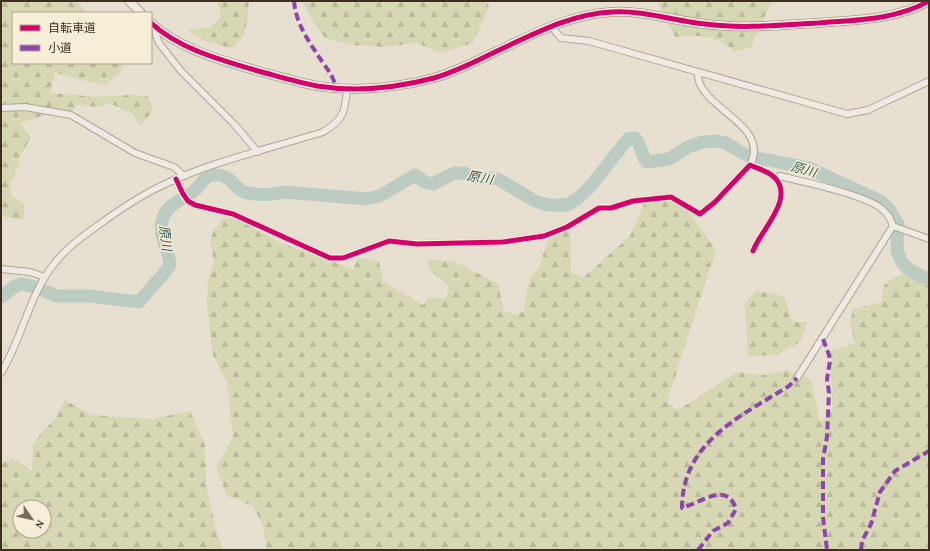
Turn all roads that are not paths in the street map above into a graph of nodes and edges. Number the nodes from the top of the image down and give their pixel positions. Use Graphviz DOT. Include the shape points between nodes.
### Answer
graph roads {
  1 [pos="129,1"];
  2 [pos="929,1"];
  3 [pos="139,12"];
  4 [pos="154,25"];
  5 [pos="551,26"];
  6 [pos="698,72"];
  7 [pos="929,81"];
  8 [pos="348,89"];
  9 [pos="1,108"];
  10 [pos="258,152"];
  11 [pos="752,159"];
  12 [pos="184,176"];
  13 [pos="775,178"];
  14 [pos="176,179"];
  15 [pos="896,227"];
  16 [pos="929,239"];
  17 [pos="753,251"];
  18 [pos="1,269"];
  19 [pos="43,280"];
  20 [pos="1,373"];
  21 [pos="797,378"];
  1 -- 3 [label="street"];
  2 -- 5 [label="street" via="918,8 887,17 773,26 730,27 613,12 578,17"];
  4 -- 8 [label="street" via="176,41 238,65 301,83"];
  4 -- 10 [label="street" via="159,43 181,71"];
  5 -- 6 [label="street" via="561,38 589,41"];
  5 -- 8 [label="street" via="435,78 380,88"];
  6 -- 7 [label="street" via="847,114 868,110"];
  6 -- 11 [label="street" via="700,86 742,126 752,141"];
  8 -- 10 [label="street" via="343,116 335,124 323,132"];
  9 -- 12 [label="street" via="25,107 71,115 135,153 174,167"];
  10 -- 12 [label="street"];
  11 -- 13 [label="street"];
  11 -- 14 [label="street" via="716,202 700,214 671,197 633,201 611,208 599,208 567,227 544,236 503,242 417,244 389,241 344,258 330,258 233,214 195,205 188,201"];
  12 -- 14 [label="street"];
  13 -- 15 [label="street" via="780,176 859,198 883,210"];
  13 -- 17 [label="street" via="781,187 778,209"];
  14 -- 19 [label="street" via="122,208 90,231 66,250"];
  15 -- 16 [label="street"];
  15 -- 21 [label="street"];
  18 -- 19 [label="street" via="30,272"];
  19 -- 20 [label="street"];
}
